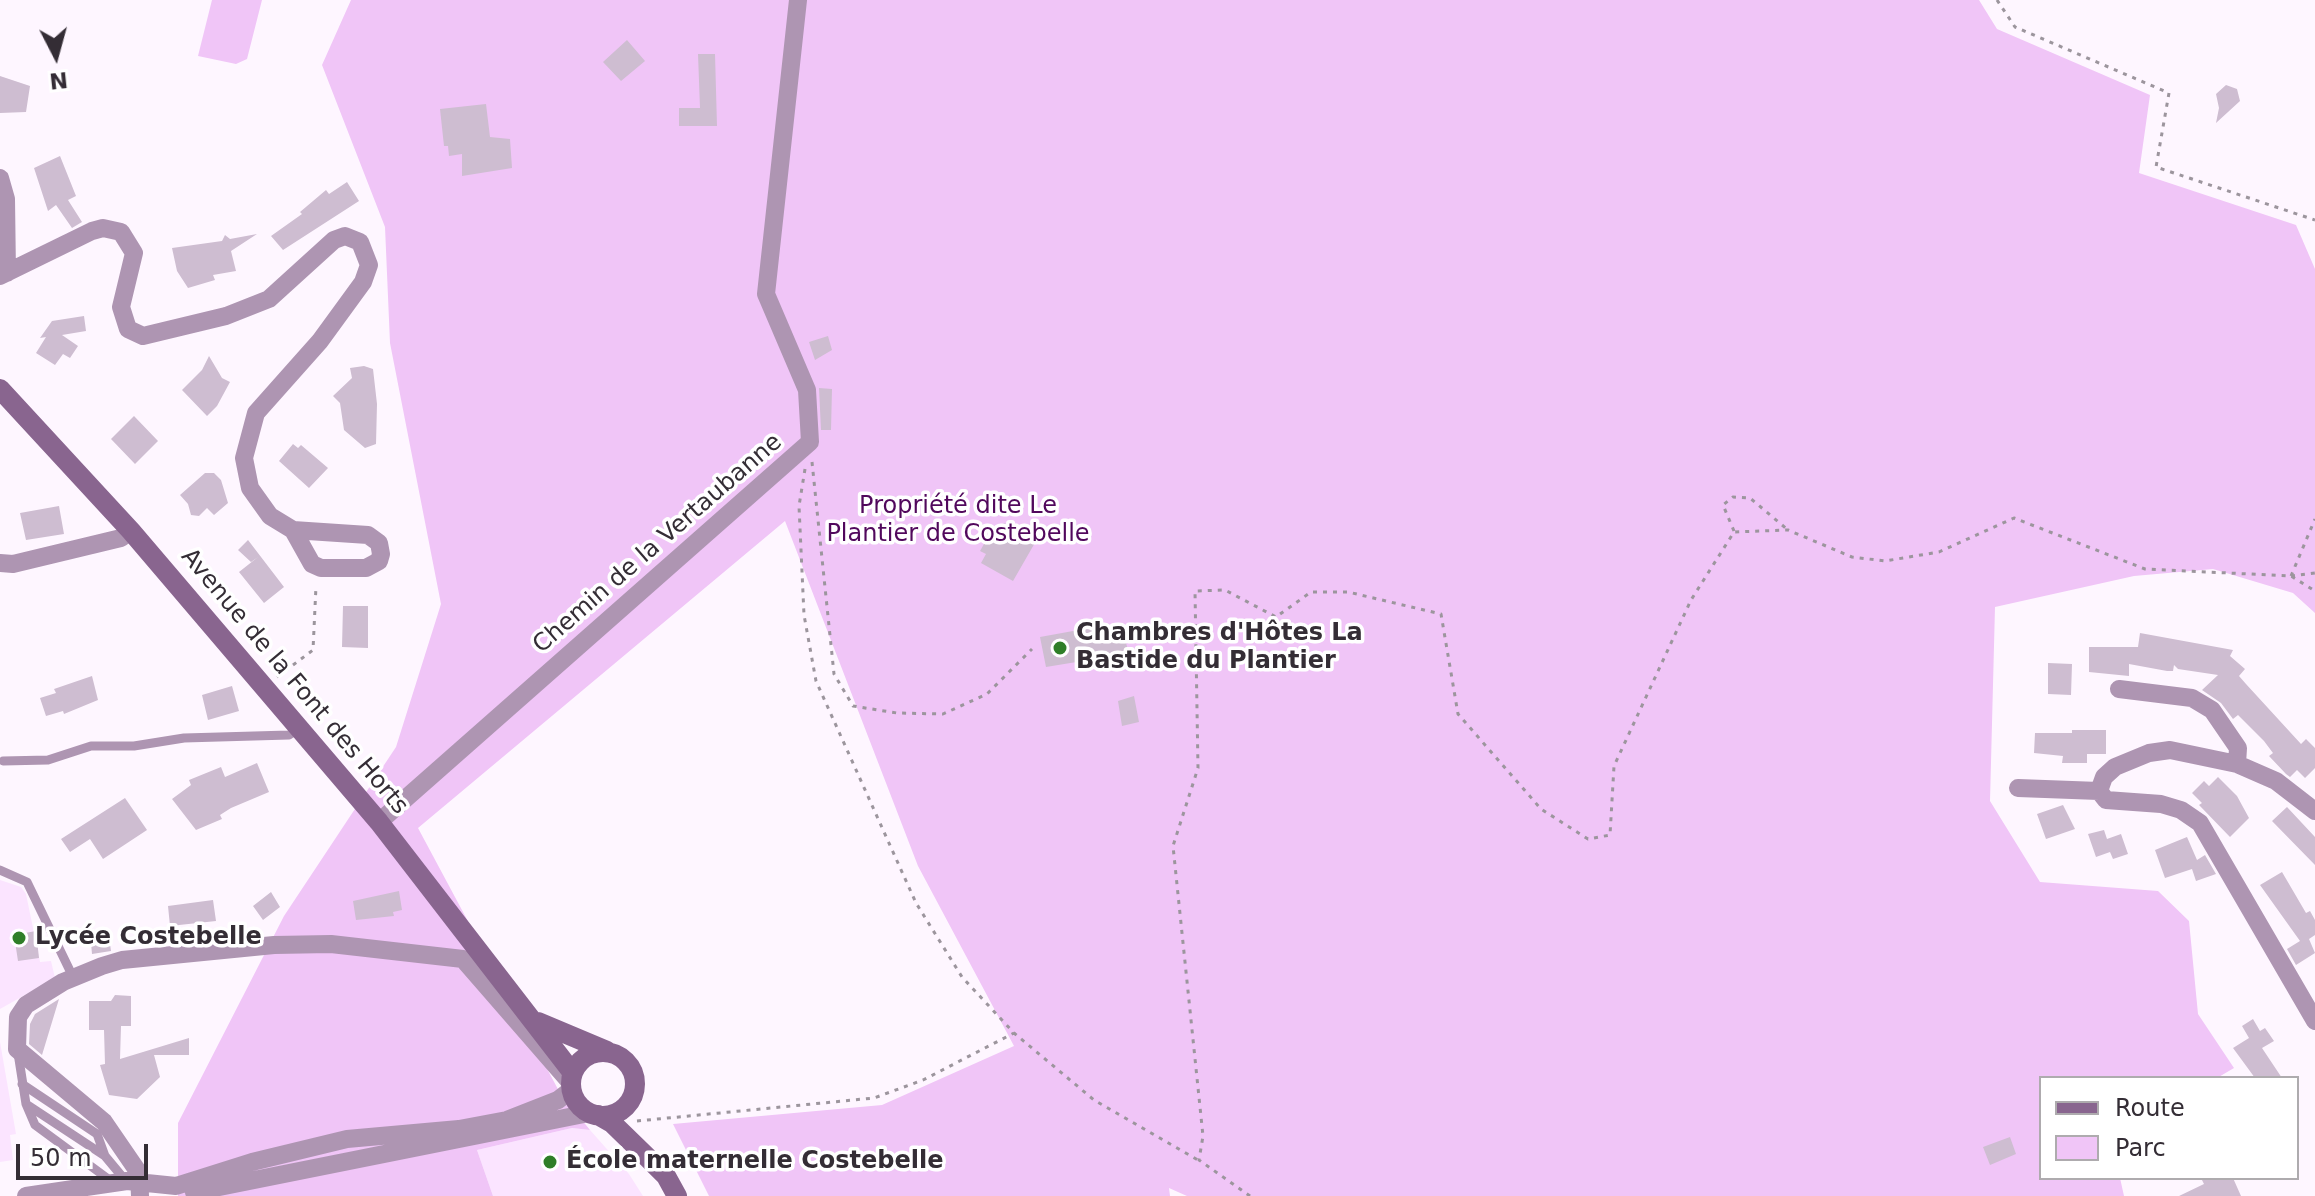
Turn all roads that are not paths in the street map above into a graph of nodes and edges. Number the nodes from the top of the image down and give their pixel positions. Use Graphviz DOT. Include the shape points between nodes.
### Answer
graph roads {
  1 [pos="798,0"];
  2 [pos="0,178"];
  3 [pos="3,274"];
  4 [pos="0,389"];
  5 [pos="293,530"];
  6 [pos="131,531"];
  7 [pos="0,563"];
  8 [pos="2119,689"];
  9 [pos="298,729"];
  10 [pos="3,761"];
  11 [pos="2237,764"];
  12 [pos="2018,788"];
  13 [pos="2099,791"];
  14 [pos="2315,811"];
  15 [pos="379,822"];
  16 [pos="0,870"];
  17 [pos="73,977"];
  18 [pos="534,1020"];
  19 [pos="2315,1021"];
  20 [pos="17,1049"];
  21 [pos="607,1051"];
  22 [pos="571,1081"];
  23 [pos="22,1084"];
  24 [pos="26,1104"];
  25 [pos="631,1112"];
  26 [pos="594,1114"];
  27 [pos="105,1156"];
  28 [pos="648,1158"];
  29 [pos="130,1186"];
  30 [pos="26,1196"];
  31 [pos="171,1196"];
  32 [pos="677,1196"];
  1 -- 15 [label="street, Chemin de la Vertaubanne" via="766,294 807,390 810,442"];
  2 -- 3 [label="street" via="6,199"];
  3 -- 5 [label="street" via="92,231 121,232 134,253 121,307 128,329 143,336 226,316 269,299 334,240 345,236 360,242 369,265 363,282 320,341 264,402 245,443 245,474 257,502"];
  4 -- 6 [label="main road, Avenue de la Font des Horts"];
  5 -- 5 [label="street" via="312,564 366,568 379,561 381,548 368,535"];
  6 -- 7 [label="street" via="44,557"];
  6 -- 9 [label="main road, Avenue de la Font des Horts"];
  8 -- 11 [label="street" via="2192,698 2212,710 2238,748"];
  9 -- 10 [label="lane" via="289,735 91,746 48,760"];
  9 -- 15 [label="main road, Avenue de la Font des Horts"];
  11 -- 13 [label="street" via="2170,750 2149,753 2115,767"];
  11 -- 14 [label="street" via="2276,781"];
  12 -- 13 [label="street"];
  13 -- 19 [label="street" via="2106,800 2181,810 2200,823"];
  15 -- 18 [label="main road, Avenue de la Font des Horts"];
  16 -- 17 [label="lane" via="27,882"];
  17 -- 20 [label="street" via="26,1005 18,1017"];
  17 -- 22 [label="street" via="122,960 274,945 331,944 445,955 472,965"];
  18 -- 21 [label="main road, Avenue de la Font des Horts"];
  18 -- 22 [label="main road, Avenue de la Font des Horts"];
  20 -- 23 [label="lane"];
  20 -- 29 [label="street" via="104,1122 127,1153"];
  21 -- 22 [label="main road" via="586,1056"];
  21 -- 25 [label="main road" via="630,1066 635,1083"];
  22 -- 26 [label="main road" via="579,1106"];
  22 -- 29 [label="street" via="558,1100 507,1120 347,1139 176,1186"];
  23 -- 24 [label="lane"];
  23 -- 27 [label="lane" via="97,1134"];
  24 -- 27 [label="lane"];
  24 -- 29 [label="lane" via="35,1125"];
  25 -- 26 [label="main road"];
  25 -- 28 [label="main road"];
  26 -- 28 [label="main road" via="612,1123"];
  26 -- 31 [label="street"];
  27 -- 29 [label="lane"];
  28 -- 32 [label="main road"];
  29 -- 30 [label="street"];
}
